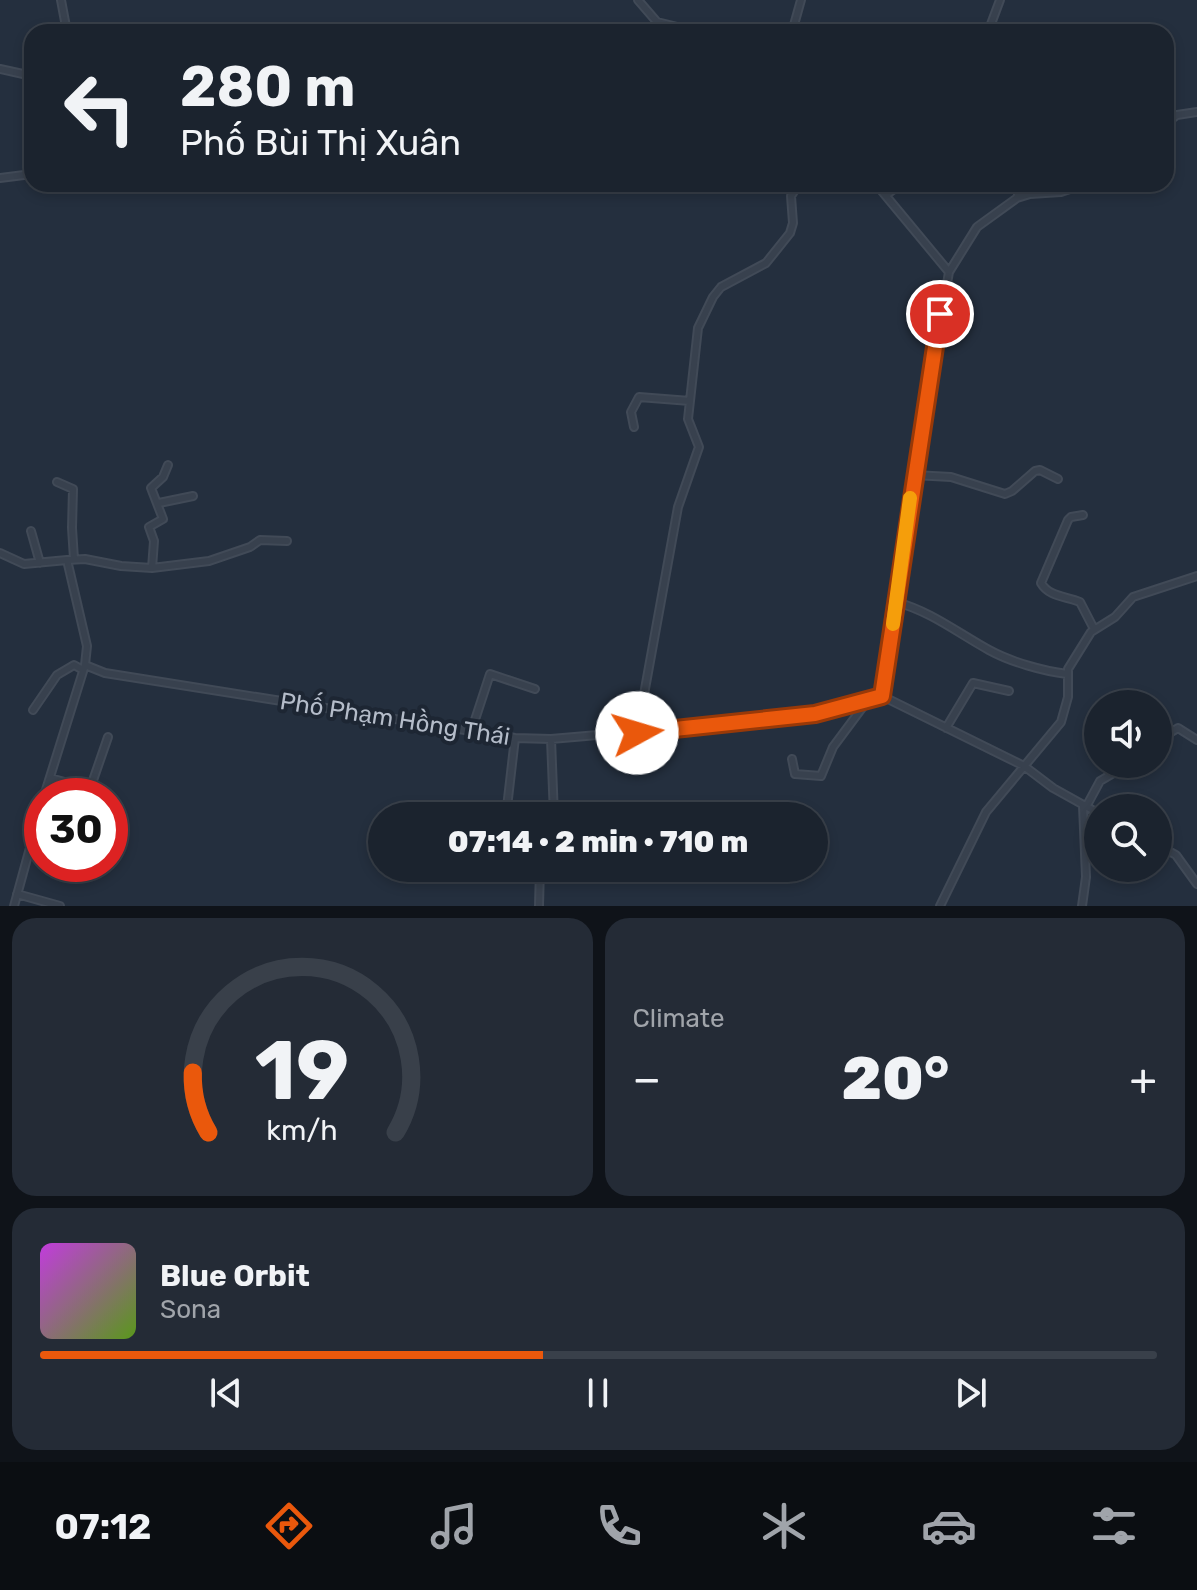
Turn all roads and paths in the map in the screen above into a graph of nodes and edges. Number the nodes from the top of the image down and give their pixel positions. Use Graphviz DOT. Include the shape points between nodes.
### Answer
graph roads {
  1 [pos="61,0"];
  2 [pos="638,0"];
  3 [pos="801,0"];
  4 [pos="1000,0"];
  5 [pos="66,24"];
  6 [pos="664,24"];
  7 [pos="794,24"];
  8 [pos="991,24"];
  9 [pos="0,69"];
  10 [pos="24,74"];
  11 [pos="1197,112"];
  12 [pos="1174,117"];
  13 [pos="24,175"];
  14 [pos="0,178"];
  15 [pos="794,192"];
  16 [pos="883,192"];
  17 [pos="890,192"];
  18 [pos="1019,192"];
  19 [pos="1047,192"];
  20 [pos="886,195"];
  21 [pos="1017,198"];
  22 [pos="949,272"];
  23 [pos="690,401"];
  24 [pos="634,427"];
  25 [pos="168,465"];
  26 [pos="914,475"];
  27 [pos="1058,479"];
  28 [pos="57,482"];
  29 [pos="193,496"];
  30 [pos="159,503"];
  31 [pos="1083,515"];
  32 [pos="31,531"];
  33 [pos="287,541"];
  34 [pos="0,553"];
  35 [pos="71,560"];
  36 [pos="40,563"];
  37 [pos="152,568"];
  38 [pos="1197,576"];
  39 [pos="896,602"];
  40 [pos="1094,629"];
  41 [pos="84,667"];
  42 [pos="1067,674"];
  43 [pos="535,689"];
  44 [pos="1009,691"];
  45 [pos="882,696"];
  46 [pos="868,700"];
  47 [pos="33,710"];
  48 [pos="946,728"];
  49 [pos="1197,729"];
  50 [pos="1172,730"];
  51 [pos="471,732"];
  52 [pos="637,733"];
  53 [pos="108,737"];
  54 [pos="515,738"];
  55 [pos="551,739"];
  56 [pos="1194,739"];
  57 [pos="792,759"];
  58 [pos="1024,766"];
  59 [pos="50,778"];
  60 [pos="94,778"];
  61 [pos="1105,778"];
  62 [pos="1092,794"];
  63 [pos="508,802"];
  64 [pos="553,802"];
  65 [pos="1084,805"];
  66 [pos="1172,853"];
  67 [pos="24,869"];
  68 [pos="540,882"];
  69 [pos="1085,882"];
  70 [pos="1197,884"];
  71 [pos="17,894"];
  72 [pos="14,906"];
  73 [pos="60,906"];
  74 [pos="539,906"];
  75 [pos="940,906"];
  76 [pos="1082,906"];
  1 -- 5 [label="street"];
  2 -- 6 [label="street"];
  3 -- 7 [label="street"];
  4 -- 8 [label="street"];
  9 -- 10 [label="street"];
  11 -- 12 [label="street"];
  13 -- 14 [label="street"];
  15 -- 23 [label="street" via="792,229 771,259 727,282 713,297 696,335"];
  16 -- 20 [label="street"];
  17 -- 20 [label="street"];
  18 -- 21 [label="street"];
  19 -- 21 [label="street"];
  20 -- 22 [label="street"];
  21 -- 22 [label="street" via="977,227"];
  22 -- 26 [label="street"];
  23 -- 24 [label="street" via="639,397 631,412"];
  23 -- 52 [label="street" via="688,424 699,447 678,507"];
  25 -- 30 [label="street" via="151,488"];
  26 -- 27 [label="street" via="951,477 1005,494 1035,471"];
  26 -- 39 [label="street"];
  28 -- 35 [label="street" via="73,489"];
  29 -- 30 [label="street"];
  30 -- 37 [label="street" via="163,521 149,527"];
  31 -- 40 [label="street" via="1068,520 1041,583 1055,595 1080,602"];
  32 -- 36 [label="street"];
  33 -- 37 [label="street" via="260,540 209,561"];
  34 -- 36 [label="street" via="21,564"];
  35 -- 36 [label="street"];
  35 -- 37 [label="street"];
  35 -- 41 [label="street" via="87,646"];
  38 -- 40 [label="street" via="1133,597 1115,617"];
  39 -- 42 [label="street" via="920,609 996,653"];
  39 -- 45 [label="street"];
  40 -- 42 [label="street"];
  41 -- 47 [label="street" via="74,665 57,675"];
  41 -- 51 [label="street, Phố Phạm Hồng Thái"];
  41 -- 59 [label="street"];
  42 -- 58 [label="street" via="1064,716"];
  43 -- 51 [label="street" via="490,674"];
  44 -- 48 [label="street" via="973,683"];
  45 -- 46 [label="street, Phố Phạm Hồng Thái"];
  45 -- 48 [label="street"];
  46 -- 52 [label="street, Phố Phạm Hồng Thái" via="815,714"];
  46 -- 57 [label="street" via="833,747 821,776 795,774"];
  48 -- 58 [label="street"];
  49 -- 56 [label="street"];
  50 -- 56 [label="street"];
  51 -- 54 [label="street, Phố Phạm Hồng Thái"];
  52 -- 55 [label="street, Phố Phạm Hồng Thái"];
  53 -- 60 [label="street"];
  54 -- 55 [label="street, Phố Phạm Hồng Thái"];
  54 -- 63 [label="street"];
  55 -- 64 [label="street"];
  58 -- 65 [label="street"];
  58 -- 75 [label="street" via="982,818"];
  61 -- 62 [label="street"];
  66 -- 70 [label="street"];
  67 -- 71 [label="street"];
  68 -- 74 [label="street"];
  69 -- 76 [label="street"];
  71 -- 72 [label="street"];
  71 -- 73 [label="street"];
}
